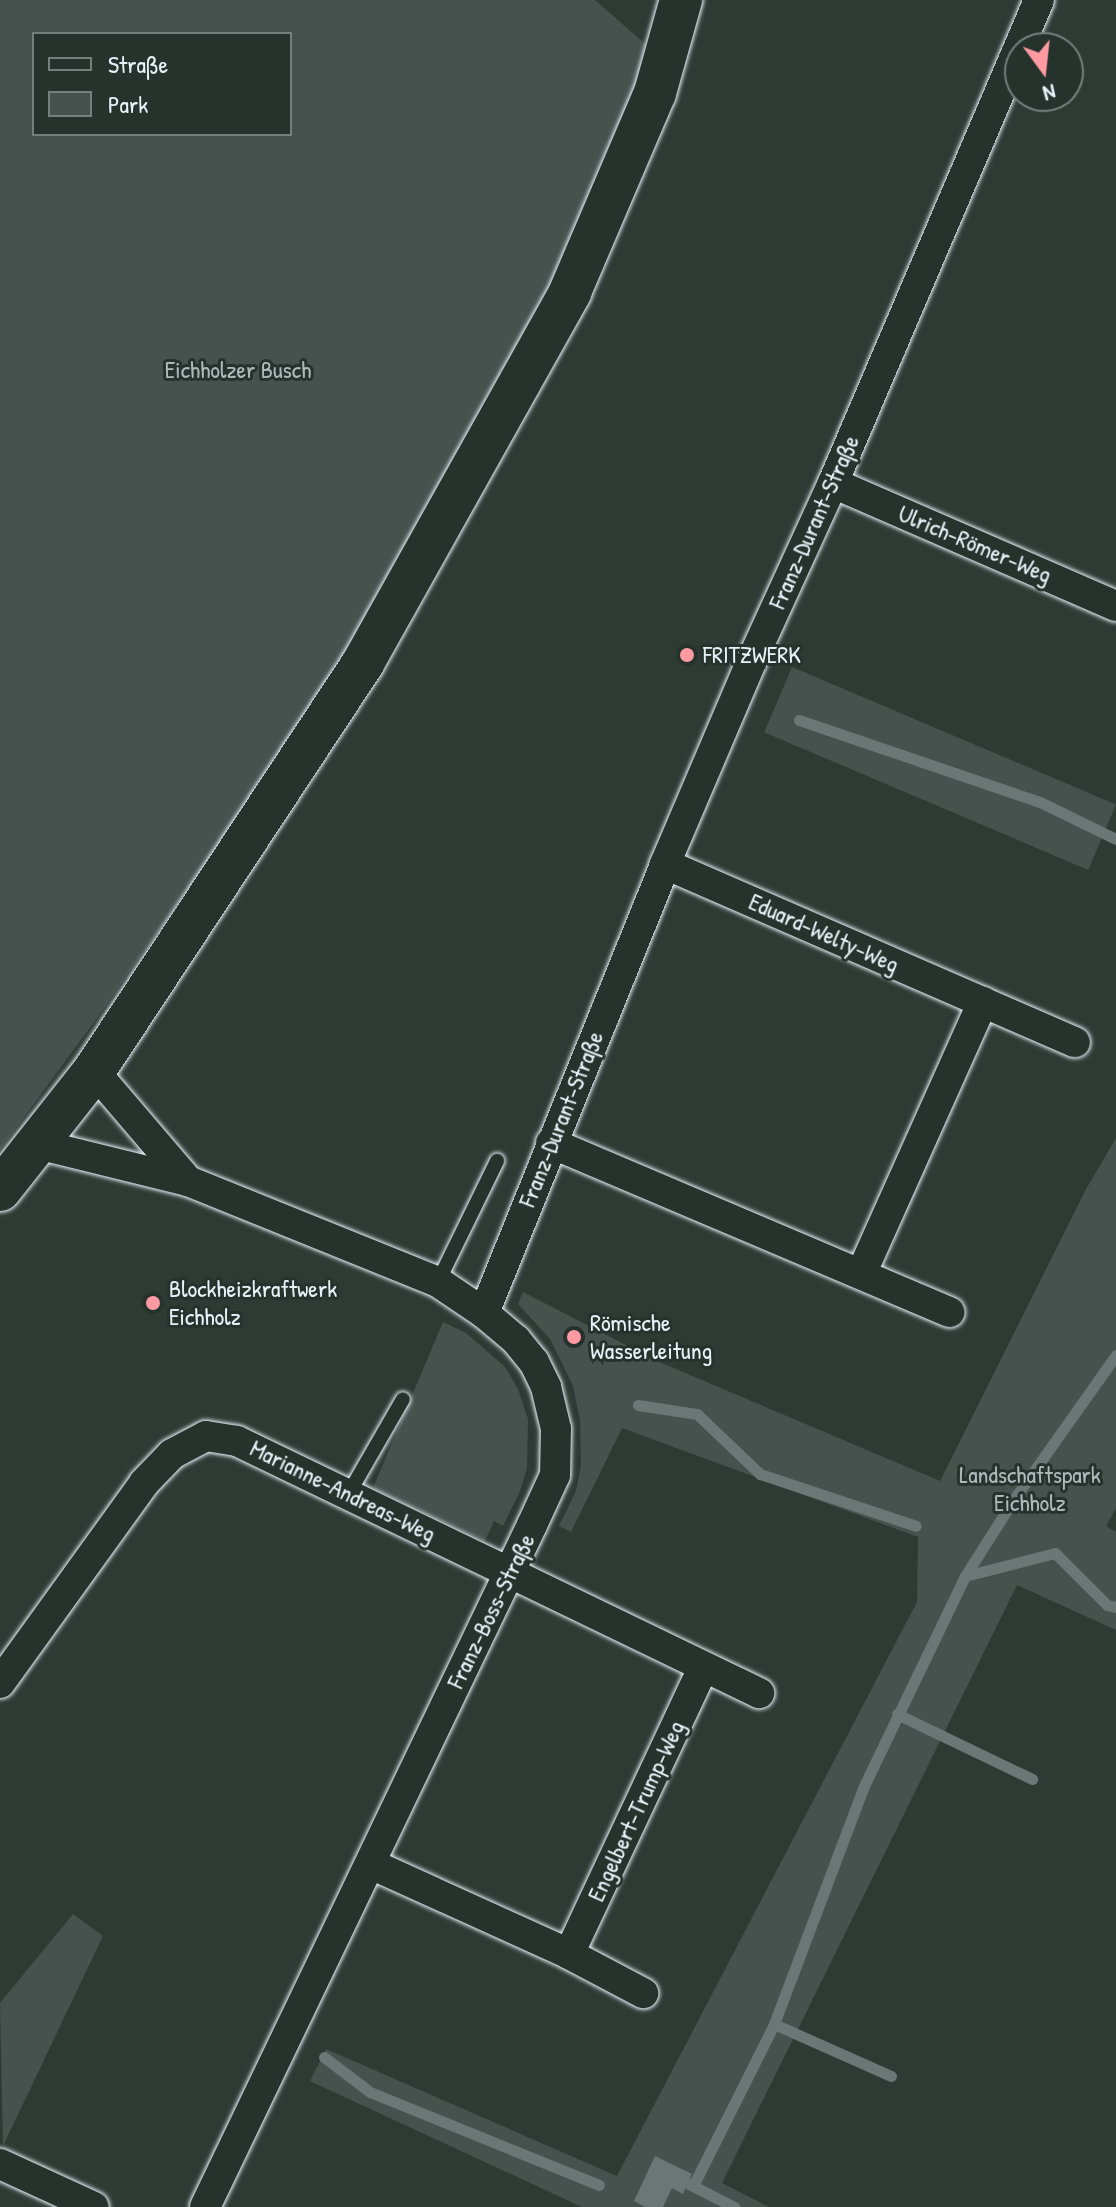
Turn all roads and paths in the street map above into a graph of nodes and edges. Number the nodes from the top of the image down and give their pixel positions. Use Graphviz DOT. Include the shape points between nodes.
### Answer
graph roads {
  1 [pos="681,0"];
  2 [pos="1039,0"];
  3 [pos="833,483"];
  4 [pos="1116,606"];
  5 [pos="665,864"];
  6 [pos="983,1002"];
  7 [pos="1075,1042"];
  8 [pos="94,1071"];
  9 [pos="551,1143"];
  10 [pos="37,1144"];
  11 [pos="497,1161"];
  12 [pos="188,1181"];
  13 [pos="0,1190"];
  14 [pos="862,1272"];
  15 [pos="438,1282"];
  16 [pos="950,1312"];
  17 [pos="484,1313"];
  18 [pos="403,1399"];
  19 [pos="349,1493"];
  20 [pos="509,1572"];
  21 [pos="703,1668"];
  22 [pos="0,1683"];
  23 [pos="759,1693"];
  24 [pos="371,1864"];
  25 [pos="569,1954"];
  26 [pos="643,1993"];
  27 [pos="0,2164"];
  28 [pos="94,2207"];
  29 [pos="205,2207"];
  1 -- 8 [label="main road" via="655,93 570,292 363,663"];
  2 -- 3 [label="street, Franz-Durant-Straße"];
  3 -- 4 [label="street, Ulrich-Römer-Weg"];
  3 -- 5 [label="street, Franz-Durant-Straße"];
  5 -- 6 [label="street, Eduard-Welty-Weg"];
  5 -- 9 [label="street, Franz-Durant-Straße"];
  6 -- 7 [label="street, Eduard-Welty-Weg"];
  6 -- 14 [label="street"];
  8 -- 10 [label="main road"];
  8 -- 12 [label="street, Franz-Boss-Straße"];
  9 -- 14 [label="street"];
  9 -- 17 [label="street, Franz-Durant-Straße"];
  10 -- 12 [label="street, Franz-Boss-Straße"];
  10 -- 13 [label="main road"];
  11 -- 15 [label="lane"];
  12 -- 15 [label="street, Franz-Boss-Straße"];
  14 -- 16 [label="street"];
  15 -- 17 [label="street, Franz-Boss-Straße"];
  17 -- 20 [label="street, Franz-Boss-Straße" via="534,1362 556,1429 555,1475"];
  18 -- 19 [label="lane"];
  19 -- 20 [label="street, Marianne-Andreas-Weg"];
  19 -- 22 [label="street, Marianne-Andreas-Weg" via="237,1441 206,1436 172,1454 144,1483"];
  20 -- 21 [label="street"];
  20 -- 24 [label="street, Franz-Boss-Straße"];
  21 -- 23 [label="street"];
  21 -- 25 [label="street, Engelbert-Trump-Weg"];
  24 -- 25 [label="street"];
  24 -- 29 [label="street, Franz-Boss-Straße"];
  25 -- 26 [label="street"];
  27 -- 28 [label="street"];
}
